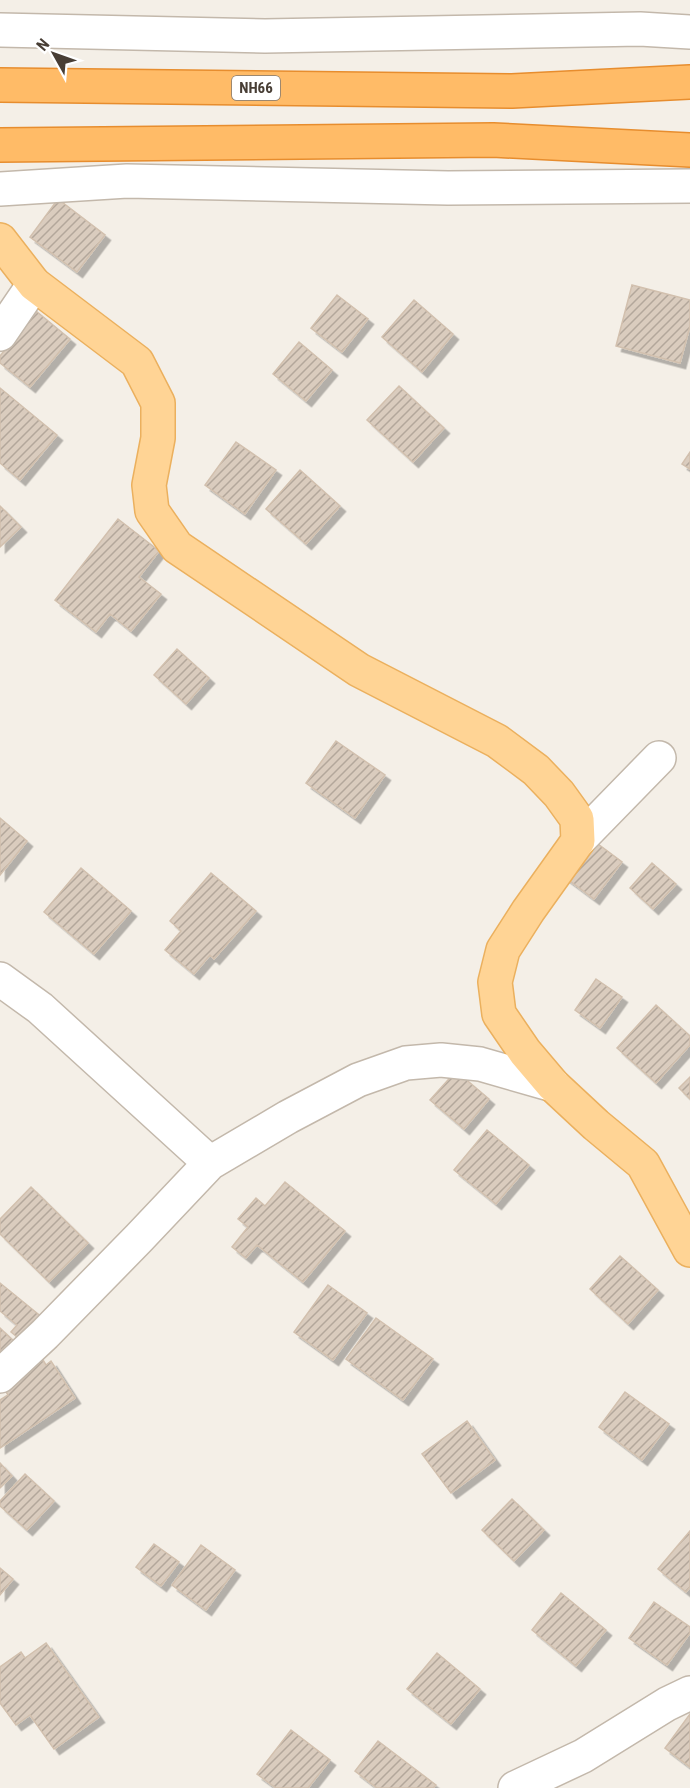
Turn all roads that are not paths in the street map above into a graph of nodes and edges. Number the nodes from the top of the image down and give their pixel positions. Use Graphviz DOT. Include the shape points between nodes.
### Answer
graph roads {
  1 [pos="0,30"];
  2 [pos="690,32"];
  3 [pos="690,82"];
  4 [pos="0,86"];
  5 [pos="0,145"];
  6 [pos="690,150"];
  7 [pos="690,186"];
  8 [pos="0,189"];
  9 [pos="0,240"];
  10 [pos="34,284"];
  11 [pos="0,334"];
  12 [pos="659,758"];
  13 [pos="578,841"];
  14 [pos="0,979"];
  15 [pos="553,1085"];
  16 [pos="210,1163"];
  17 [pos="690,1250"];
  18 [pos="0,1376"];
  19 [pos="690,1693"];
  20 [pos="515,1788"];
  1 -- 2 [label="street" via="265,36 640,29"];
  3 -- 4 [label="highway, NH66" via="512,91"];
  5 -- 6 [label="highway" via="493,140"];
  7 -- 8 [label="street" via="448,188 127,182"];
  9 -- 10 [label="main road"];
  10 -- 11 [label="street"];
  10 -- 13 [label="main road" via="137,362 158,404 158,438 149,485 152,512 177,547 359,670 496,741 536,770 577,819"];
  12 -- 13 [label="street"];
  13 -- 15 [label="main road" via="503,950 495,982 499,1014"];
  14 -- 16 [label="street" via="40,1008"];
  15 -- 16 [label="street" via="480,1065 441,1060 406,1063 358,1080"];
  15 -- 17 [label="main road" via="643,1164"];
  16 -- 18 [label="street"];
  19 -- 20 [label="street" via="583,1756"];
}
